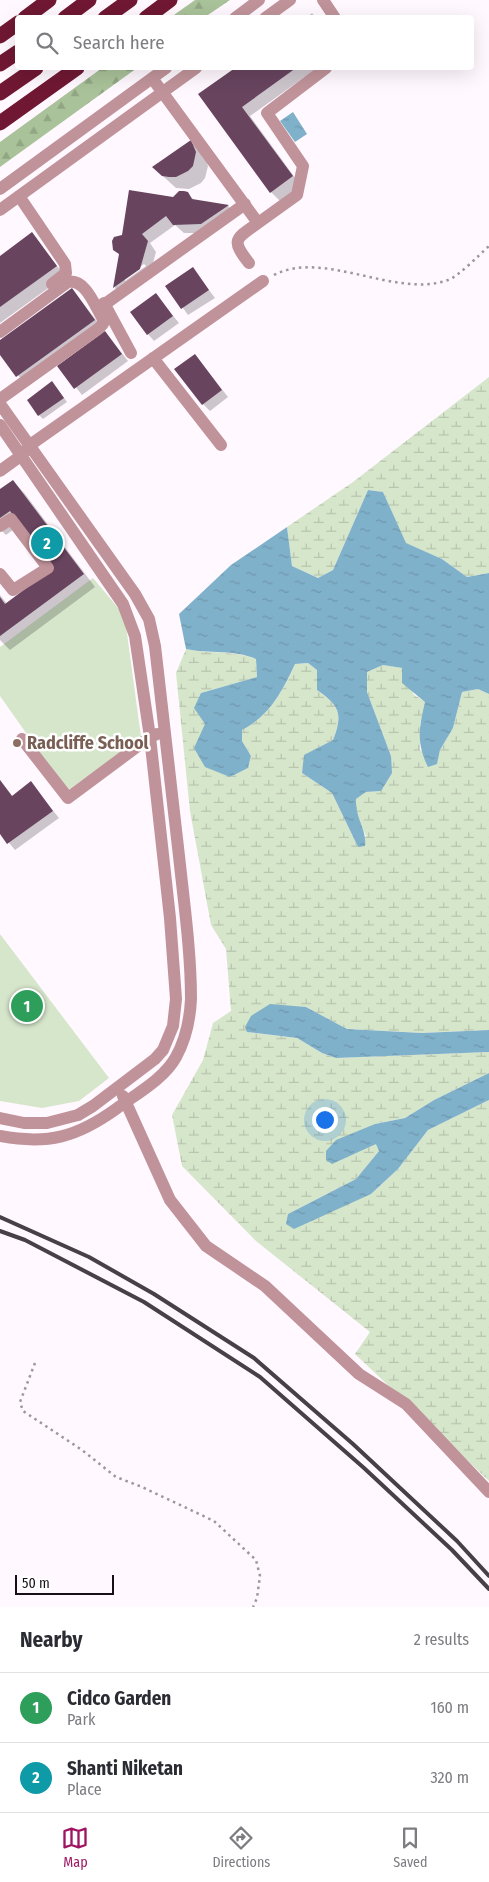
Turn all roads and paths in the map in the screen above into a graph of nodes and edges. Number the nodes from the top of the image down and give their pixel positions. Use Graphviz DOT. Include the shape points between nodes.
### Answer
graph roads {
  1 [pos="49,0"];
  2 [pos="89,0"];
  3 [pos="130,0"];
  4 [pos="170,0"];
  5 [pos="259,0"];
  6 [pos="290,0"];
  7 [pos="323,0"];
  8 [pos="29,15"];
  9 [pos="69,15"];
  10 [pos="109,15"];
  11 [pos="150,15"];
  12 [pos="239,15"];
  13 [pos="269,15"];
  14 [pos="334,15"];
  15 [pos="15,25"];
  16 [pos="0,36"];
  17 [pos="15,54"];
  18 [pos="0,64"];
  19 [pos="33,70"];
  20 [pos="74,70"];
  21 [pos="163,70"];
  22 [pos="193,70"];
  23 [pos="323,70"];
  24 [pos="152,78"];
  25 [pos="164,91"];
  26 [pos="0,93"];
  27 [pos="0,123"];
  28 [pos="0,189"];
  29 [pos="19,196"];
  30 [pos="246,204"];
  31 [pos="0,210"];
  32 [pos="258,222"];
  33 [pos="489,246"];
  34 [pos="249,263"];
  35 [pos="82,276"];
  36 [pos="263,281"];
  37 [pos="104,304"];
  38 [pos="0,322"];
  39 [pos="0,332"];
  40 [pos="131,353"];
  41 [pos="153,358"];
  42 [pos="0,399"];
  43 [pos="0,404"];
  44 [pos="0,425"];
  45 [pos="221,445"];
  46 [pos="26,450"];
  47 [pos="0,471"];
  48 [pos="0,526"];
  49 [pos="0,574"];
  50 [pos="165,731"];
  51 [pos="150,737"];
  52 [pos="22,739"];
  53 [pos="120,1087"];
  54 [pos="125,1103"];
  55 [pos="0,1118"];
  56 [pos="0,1136"];
  57 [pos="35,1363"];
  58 [pos="489,1492"];
  59 [pos="253,1607"];
  1 -- 8 [label="highway"];
  2 -- 9 [label="highway"];
  3 -- 10 [label="highway"];
  4 -- 11 [label="highway"];
  5 -- 12 [label="street"];
  6 -- 13 [label="street"];
  7 -- 14 [label="street"];
  15 -- 16 [label="highway"];
  17 -- 18 [label="highway"];
  19 -- 26 [label="highway"];
  20 -- 27 [label="highway"];
  21 -- 24 [label="street"];
  22 -- 25 [label="street"];
  23 -- 32 [label="street" via="267,113 304,166 297,195"];
  24 -- 25 [label="street"];
  24 -- 28 [label="street"];
  25 -- 29 [label="street"];
  25 -- 30 [label="street"];
  29 -- 31 [label="street"];
  29 -- 38 [label="street" via="62,260 66,273"];
  30 -- 32 [label="street"];
  30 -- 37 [label="street"];
  32 -- 34 [label="street" via="236,243"];
  33 -- 36 [label="path" via="449,280 422,286 327,269 287,268"];
  35 -- 37 [label="street"];
  36 -- 41 [label="street"];
  37 -- 40 [label="street"];
  39 -- 42 [label="street" via="72,281 80,283 103,318 98,329"];
  41 -- 45 [label="street"];
  41 -- 46 [label="street"];
  43 -- 46 [label="street"];
  44 -- 46 [label="street"];
  46 -- 47 [label="street"];
  46 -- 50 [label="street" via="143,606 154,632"];
  46 -- 51 [label="street" via="126,610 137,649"];
  48 -- 49 [label="street" via="11,519 48,568 13,590"];
  50 -- 51 [label="street"];
  50 -- 54 [label="street" via="191,998 187,1030 176,1058"];
  51 -- 52 [label="street" via="68,798"];
  51 -- 53 [label="street" via="176,999 173,1026 163,1050"];
  53 -- 54 [label="street"];
  53 -- 55 [label="street" via="68,1119 36,1124"];
  54 -- 56 [label="street" via="71,1135 33,1140"];
  54 -- 58 [label="street" via="170,1200 206,1246 265,1286 359,1374 406,1404"];
  57 -- 59 [label="path" via="20,1402 23,1411 116,1477 214,1521 256,1560 260,1576"];
}
